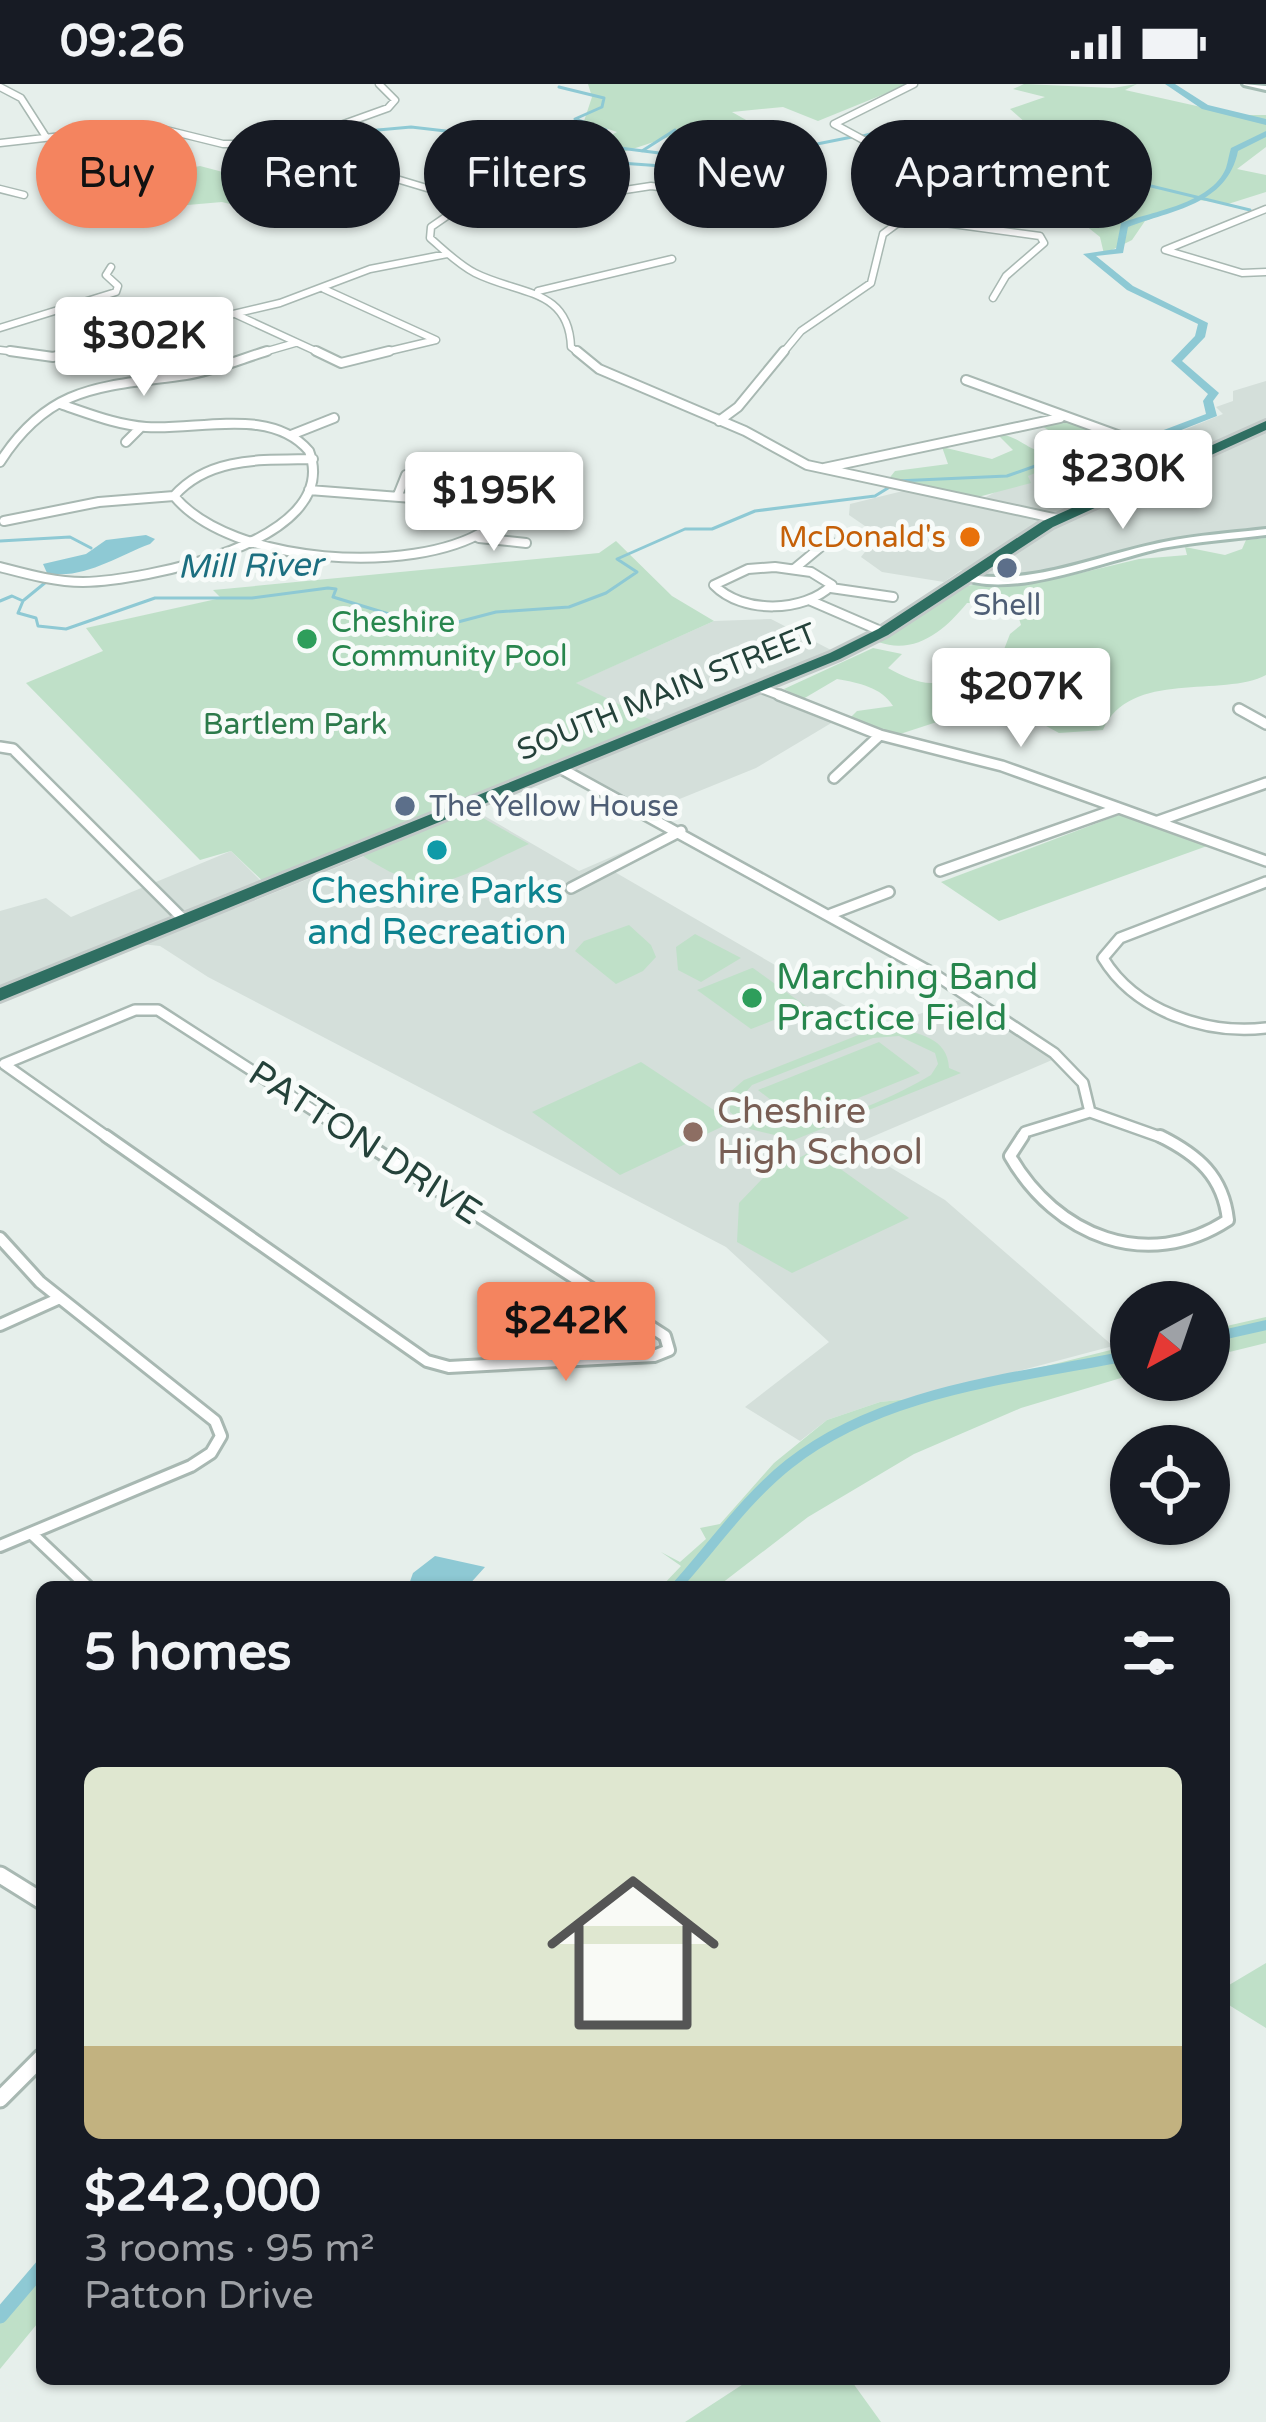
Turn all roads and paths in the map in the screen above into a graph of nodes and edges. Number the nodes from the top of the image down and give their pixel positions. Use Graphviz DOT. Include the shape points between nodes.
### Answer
graph roads {
  1 [pos="379,84"];
  2 [pos="914,84"];
  3 [pos="1246,84"];
  4 [pos="0,87"];
  5 [pos="1266,88"];
  6 [pos="350,120"];
  7 [pos="36,121"];
  8 [pos="851,132"];
  9 [pos="36,138"];
  10 [pos="0,143"];
  11 [pos="0,189"];
  12 [pos="24,195"];
  13 [pos="1266,208"];
  14 [pos="433,228"];
  15 [pos="893,228"];
  16 [pos="981,228"];
  17 [pos="447,254"];
  18 [pos="672,259"];
  19 [pos="111,267"];
  20 [pos="1266,272"];
  21 [pos="324,289"];
  22 [pos="535,292"];
  23 [pos="993,298"];
  24 [pos="235,314"];
  25 [pos="0,328"];
  26 [pos="295,343"];
  27 [pos="0,350"];
  28 [pos="966,380"];
  29 [pos="63,405"];
  30 [pos="334,418"];
  31 [pos="1060,418"];
  32 [pos="719,421"];
  33 [pos="1265,426"];
  34 [pos="141,427"];
  35 [pos="291,435"];
  36 [pos="127,442"];
  37 [pos="313,459"];
  38 [pos="1186,460"];
  39 [pos="0,462"];
  40 [pos="821,470"];
  41 [pos="406,475"];
  42 [pos="529,486"];
  43 [pos="309,490"];
  44 [pos="398,495"];
  45 [pos="174,496"];
  46 [pos="467,507"];
  47 [pos="1058,519"];
  48 [pos="4,520"];
  49 [pos="1266,532"];
  50 [pos="479,538"];
  51 [pos="829,540"];
  52 [pos="251,542"];
  53 [pos="526,543"];
  54 [pos="0,567"];
  55 [pos="794,569"];
  56 [pos="963,577"];
  57 [pos="831,588"];
  58 [pos="893,597"];
  59 [pos="809,601"];
  60 [pos="883,632"];
  61 [pos="758,687"];
  62 [pos="1239,709"];
  63 [pos="1266,724"];
  64 [pos="880,736"];
  65 [pos="0,747"];
  66 [pos="560,768"];
  67 [pos="834,778"];
  68 [pos="1266,783"];
  69 [pos="1119,808"];
  70 [pos="1158,821"];
  71 [pos="681,831"];
  72 [pos="1266,861"];
  73 [pos="940,871"];
  74 [pos="1266,882"];
  75 [pos="572,888"];
  76 [pos="889,892"];
  77 [pos="831,914"];
  78 [pos="184,920"];
  79 [pos="0,995"];
  80 [pos="1266,1028"];
  81 [pos="2,1063"];
  82 [pos="1090,1112"];
  83 [pos="0,1238"];
  84 [pos="60,1298"];
  85 [pos="0,1325"];
  86 [pos="31,1533"];
  87 [pos="0,1546"];
  88 [pos="82,1581"];
  89 [pos="0,1875"];
  90 [pos="36,1896"];
  91 [pos="36,2063"];
  92 [pos="0,2099"];
  1 -- 6 [label="street" via="394,104"];
  2 -- 8 [label="street" via="834,122"];
  3 -- 5 [label="main road"];
  4 -- 7 [label="street" via="21,98"];
  9 -- 10 [label="street"];
  11 -- 12 [label="street"];
  13 -- 20 [label="street" via="1166,247 1242,273"];
  14 -- 17 [label="street"];
  15 -- 32 [label="street" via="880,237 869,285 801,331"];
  16 -- 23 [label="street" via="1044,243"];
  17 -- 21 [label="street" via="370,269"];
  17 -- 22 [label="street" via="472,272"];
  18 -- 22 [label="street"];
  19 -- 25 [label="street" via="106,275 116,292"];
  21 -- 24 [label="street"];
  21 -- 26 [label="street" via="436,340 341,363"];
  22 -- 32 [label="street" via="564,310 569,343 583,359"];
  24 -- 26 [label="street"];
  24 -- 27 [label="street" via="53,357"];
  26 -- 29 [label="street" via="192,374 109,382"];
  28 -- 31 [label="street"];
  29 -- 34 [label="street"];
  29 -- 39 [label="street" via="24,425"];
  30 -- 35 [label="street"];
  31 -- 38 [label="street"];
  31 -- 40 [label="street"];
  32 -- 40 [label="street"];
  33 -- 38 [label="highway, SOUTH MAIN STREET"];
  34 -- 35 [label="street"];
  34 -- 36 [label="street"];
  35 -- 37 [label="street"];
  37 -- 43 [label="street"];
  37 -- 45 [label="street" via="218,468"];
  38 -- 47 [label="highway, SOUTH MAIN STREET"];
  40 -- 47 [label="street"];
  41 -- 44 [label="street"];
  42 -- 46 [label="street"];
  43 -- 44 [label="street"];
  43 -- 52 [label="street"];
  44 -- 46 [label="street"];
  45 -- 48 [label="street"];
  45 -- 52 [label="street" via="186,515"];
  46 -- 50 [label="street" via="484,520"];
  47 -- 56 [label="highway, SOUTH MAIN STREET"];
  49 -- 56 [label="main road" via="1061,572"];
  50 -- 52 [label="street" via="451,551 401,556"];
  50 -- 53 [label="street"];
  51 -- 55 [label="street"];
  52 -- 54 [label="street" via="110,581 62,581"];
  55 -- 57 [label="street" via="826,577"];
  55 -- 59 [label="street" via="748,569 714,585 746,604"];
  56 -- 60 [label="highway, SOUTH MAIN STREET"];
  57 -- 58 [label="street"];
  57 -- 59 [label="street"];
  59 -- 60 [label="street"];
  60 -- 61 [label="highway, SOUTH MAIN STREET"];
  61 -- 64 [label="street"];
  61 -- 66 [label="highway, SOUTH MAIN STREET"];
  62 -- 63 [label="street"];
  64 -- 67 [label="street"];
  64 -- 69 [label="street" via="964,754"];
  65 -- 78 [label="street" via="13,749"];
  66 -- 71 [label="street"];
  66 -- 78 [label="highway, SOUTH MAIN STREET"];
  68 -- 70 [label="street"];
  69 -- 70 [label="street"];
  69 -- 73 [label="street"];
  70 -- 72 [label="street"];
  71 -- 75 [label="street"];
  71 -- 77 [label="street"];
  74 -- 80 [label="street" via="1120,938 1103,958 1119,981 1186,1021 1227,1032"];
  76 -- 77 [label="street"];
  77 -- 82 [label="street" via="1054,1053 1083,1083"];
  78 -- 79 [label="highway, SOUTH MAIN STREET"];
  81 -- 81 [label="street, PATTON DRIVE" via="427,1361 449,1367 669,1350 665,1336 158,1010 116,1014"];
  82 -- 82 [label="street" via="1025,1132 1010,1156 1022,1183 1053,1213 1139,1248 1207,1239 1228,1220 1216,1174 1189,1152"];
  83 -- 84 [label="street"];
  84 -- 85 [label="street"];
  84 -- 86 [label="street" via="203,1410 221,1436 191,1466"];
  86 -- 87 [label="street"];
  86 -- 88 [label="street"];
  89 -- 90 [label="street"];
  91 -- 92 [label="street"];
}
